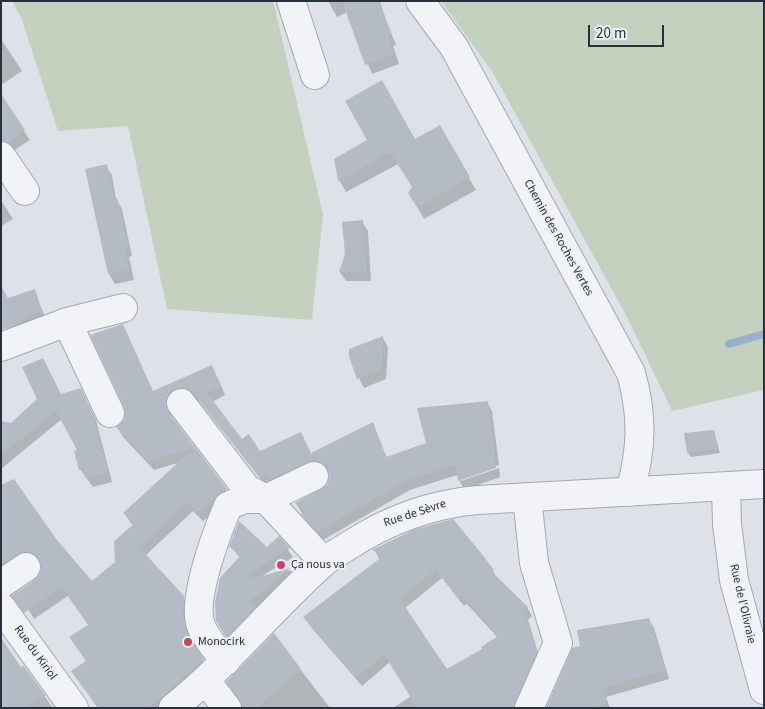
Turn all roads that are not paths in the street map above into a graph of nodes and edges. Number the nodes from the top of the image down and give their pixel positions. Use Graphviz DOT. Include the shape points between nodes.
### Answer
graph roads {
  1 [pos="291,1"];
  2 [pos="420,1"];
  3 [pos="315,75"];
  4 [pos="1,156"];
  5 [pos="25,191"];
  6 [pos="123,308"];
  7 [pos="67,322"];
  8 [pos="1,347"];
  9 [pos="180,403"];
  10 [pos="110,413"];
  11 [pos="314,476"];
  12 [pos="764,484"];
  13 [pos="726,487"];
  14 [pos="630,492"];
  15 [pos="527,497"];
  16 [pos="266,499"];
  17 [pos="324,562"];
  18 [pos="26,568"];
  19 [pos="1,584"];
  20 [pos="1,607"];
  21 [pos="226,661"];
  22 [pos="206,681"];
  23 [pos="764,690"];
  24 [pos="67,705"];
  25 [pos="173,708"];
  26 [pos="227,708"];
  27 [pos="528,708"];
  1 -- 3 [label="street"];
  2 -- 14 [label="street, Chemin des Roches Vertes" via="454,47 631,373 641,434"];
  4 -- 5 [label="street"];
  6 -- 7 [label="street"];
  7 -- 8 [label="street"];
  7 -- 10 [label="street"];
  9 -- 16 [label="street" via="247,489"];
  11 -- 16 [label="street"];
  12 -- 13 [label="street, Rue de Sèvre"];
  13 -- 14 [label="street, Rue de Sèvre"];
  13 -- 23 [label="street, Rue de l'Olivraie" via="734,580"];
  14 -- 15 [label="street, Rue de Sèvre"];
  15 -- 17 [label="street, Rue de Sèvre" via="451,502 426,509 378,527"];
  15 -- 27 [label="street" via="534,563 558,643"];
  16 -- 17 [label="street"];
  16 -- 21 [label="street" via="244,499 228,506 198,600 201,627"];
  17 -- 21 [label="street, Rue de Sèvre"];
  18 -- 19 [label="street"];
  20 -- 24 [label="street, Rue du Kiriol"];
  21 -- 22 [label="street, Rue de Sèvre"];
  22 -- 25 [label="street, Rue de Sèvre"];
  22 -- 26 [label="street"];
}
